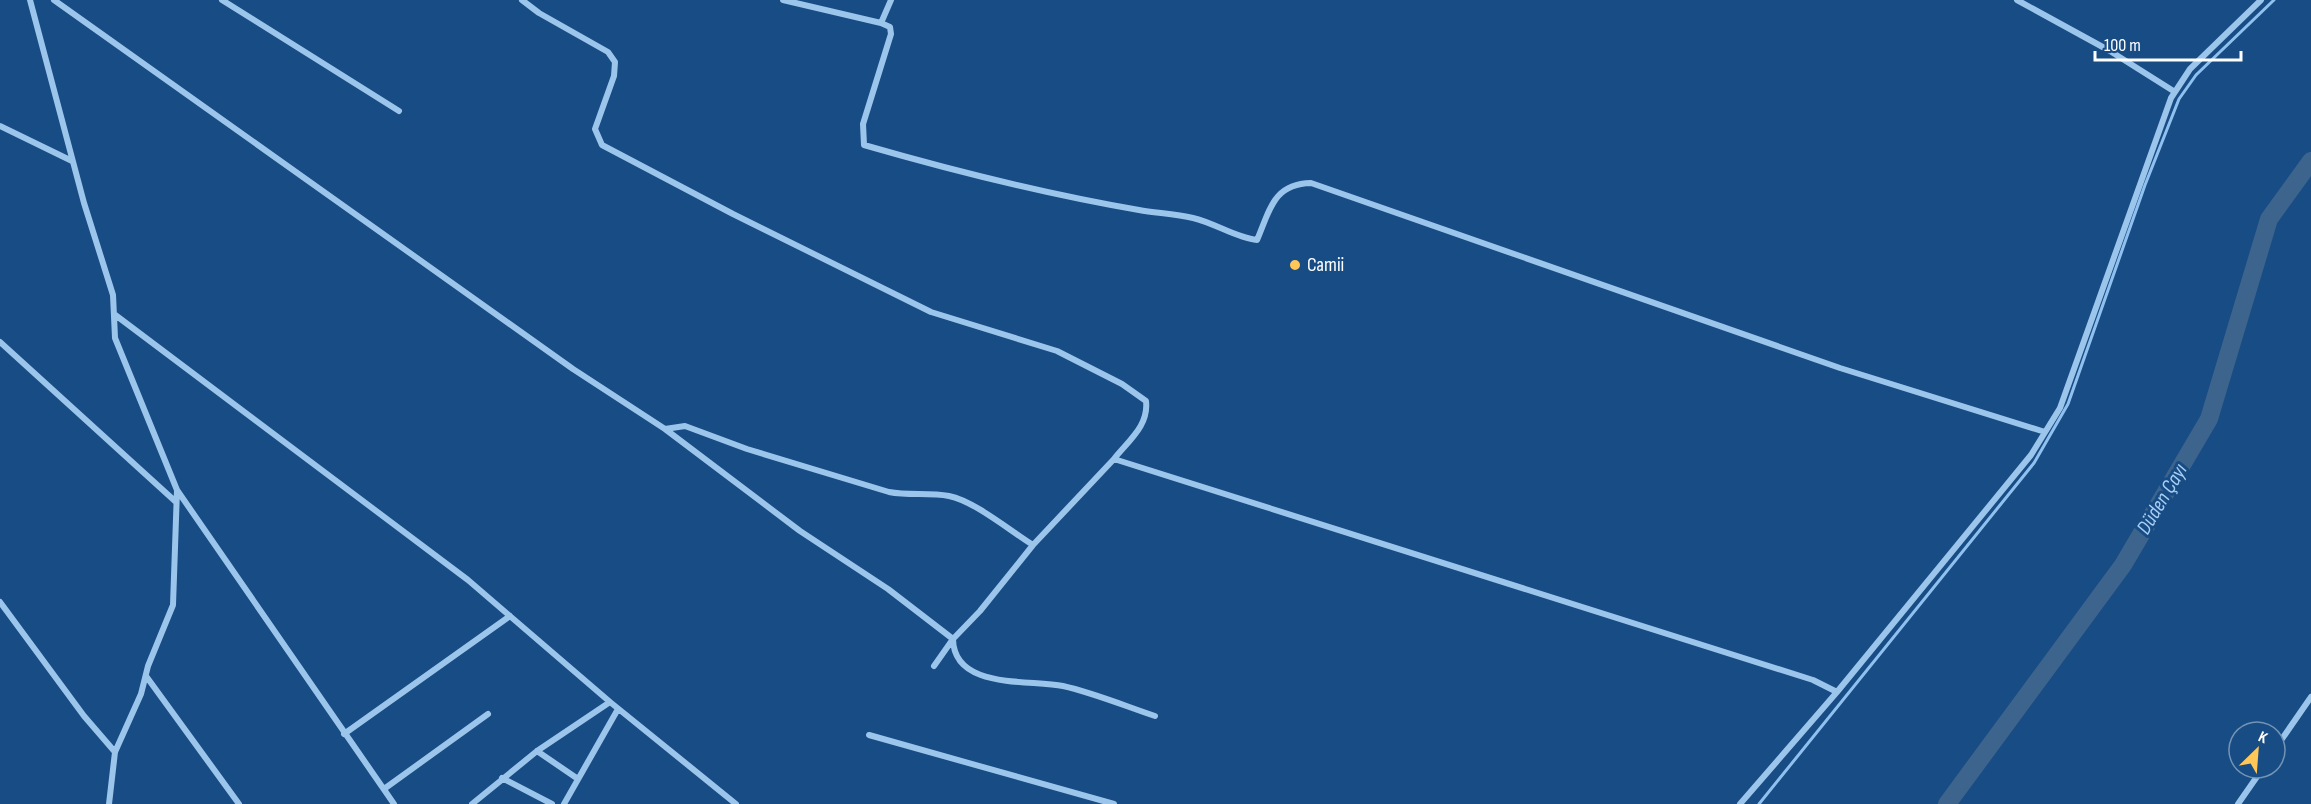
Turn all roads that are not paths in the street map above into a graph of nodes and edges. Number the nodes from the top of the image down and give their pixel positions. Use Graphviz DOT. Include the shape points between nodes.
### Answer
graph roads {
  1 [pos="30,0"];
  2 [pos="54,0"];
  3 [pos="222,0"];
  4 [pos="522,0"];
  5 [pos="783,0"];
  6 [pos="891,0"];
  7 [pos="2017,0"];
  8 [pos="2261,0"];
  9 [pos="881,23"];
  10 [pos="2175,92"];
  11 [pos="399,111"];
  12 [pos="0,126"];
  13 [pos="72,161"];
  14 [pos="114,314"];
  15 [pos="0,342"];
  16 [pos="665,429"];
  17 [pos="2045,432"];
  18 [pos="1114,459"];
  19 [pos="177,490"];
  20 [pos="177,502"];
  21 [pos="1033,545"];
  22 [pos="0,602"];
  23 [pos="510,616"];
  24 [pos="953,639"];
  25 [pos="934,666"];
  26 [pos="146,676"];
  27 [pos="1837,692"];
  28 [pos="2311,697"];
  29 [pos="610,702"];
  30 [pos="618,709"];
  31 [pos="488,714"];
  32 [pos="1155,716"];
  33 [pos="2287,732"];
  34 [pos="344,734"];
  35 [pos="869,735"];
  36 [pos="537,751"];
  37 [pos="115,752"];
  38 [pos="502,778"];
  39 [pos="578,779"];
  40 [pos="2254,780"];
  41 [pos="384,789"];
  42 [pos="109,804"];
  43 [pos="239,804"];
  44 [pos="394,804"];
  45 [pos="472,804"];
  46 [pos="552,804"];
  47 [pos="564,804"];
  48 [pos="736,804"];
  49 [pos="1114,804"];
  50 [pos="1740,804"];
  51 [pos="2238,804"];
  1 -- 13 [label="street"];
  2 -- 16 [label="street" via="573,369"];
  3 -- 11 [label="street"];
  4 -- 18 [label="street" via="592,41 615,62 614,76 595,129 602,145 931,312 1057,351 1122,384 1146,401 1148,415"];
  5 -- 9 [label="street"];
  6 -- 9 [label="street"];
  7 -- 10 [label="street"];
  8 -- 10 [label="street" via="2190,69"];
  9 -- 17 [label="street" via="890,27 891,34 863,124 864,145 1036,189 1217,224 1257,240 1278,194 1293,183 1311,183 1840,368"];
  10 -- 17 [label="street" via="2060,408"];
  12 -- 13 [label="street"];
  13 -- 14 [label="street" via="113,296"];
  14 -- 19 [label="street" via="115,338"];
  14 -- 23 [label="street" via="468,580"];
  15 -- 20 [label="street"];
  16 -- 21 [label="street" via="685,426 889,492 950,496"];
  16 -- 24 [label="street"];
  17 -- 27 [label="street"];
  18 -- 21 [label="street"];
  18 -- 27 [label="street" via="1813,680"];
  19 -- 20 [label="street"];
  19 -- 34 [label="street"];
  20 -- 26 [label="street" via="173,605"];
  21 -- 24 [label="street"];
  22 -- 37 [label="street"];
  23 -- 29 [label="street"];
  23 -- 34 [label="street"];
  24 -- 25 [label="street"];
  24 -- 32 [label="street" via="953,652 959,663 976,672 1016,684 1062,686"];
  26 -- 37 [label="street"];
  26 -- 43 [label="street"];
  27 -- 50 [label="street"];
  28 -- 33 [label="street"];
  29 -- 30 [label="street"];
  29 -- 36 [label="street"];
  30 -- 39 [label="street"];
  30 -- 48 [label="street"];
  31 -- 41 [label="street"];
  34 -- 41 [label="street"];
  35 -- 49 [label="street"];
  36 -- 38 [label="street"];
  36 -- 39 [label="street"];
  37 -- 42 [label="street"];
  38 -- 45 [label="street"];
  38 -- 46 [label="street"];
  39 -- 47 [label="street"];
  40 -- 51 [label="street"];
  41 -- 44 [label="street"];
}
